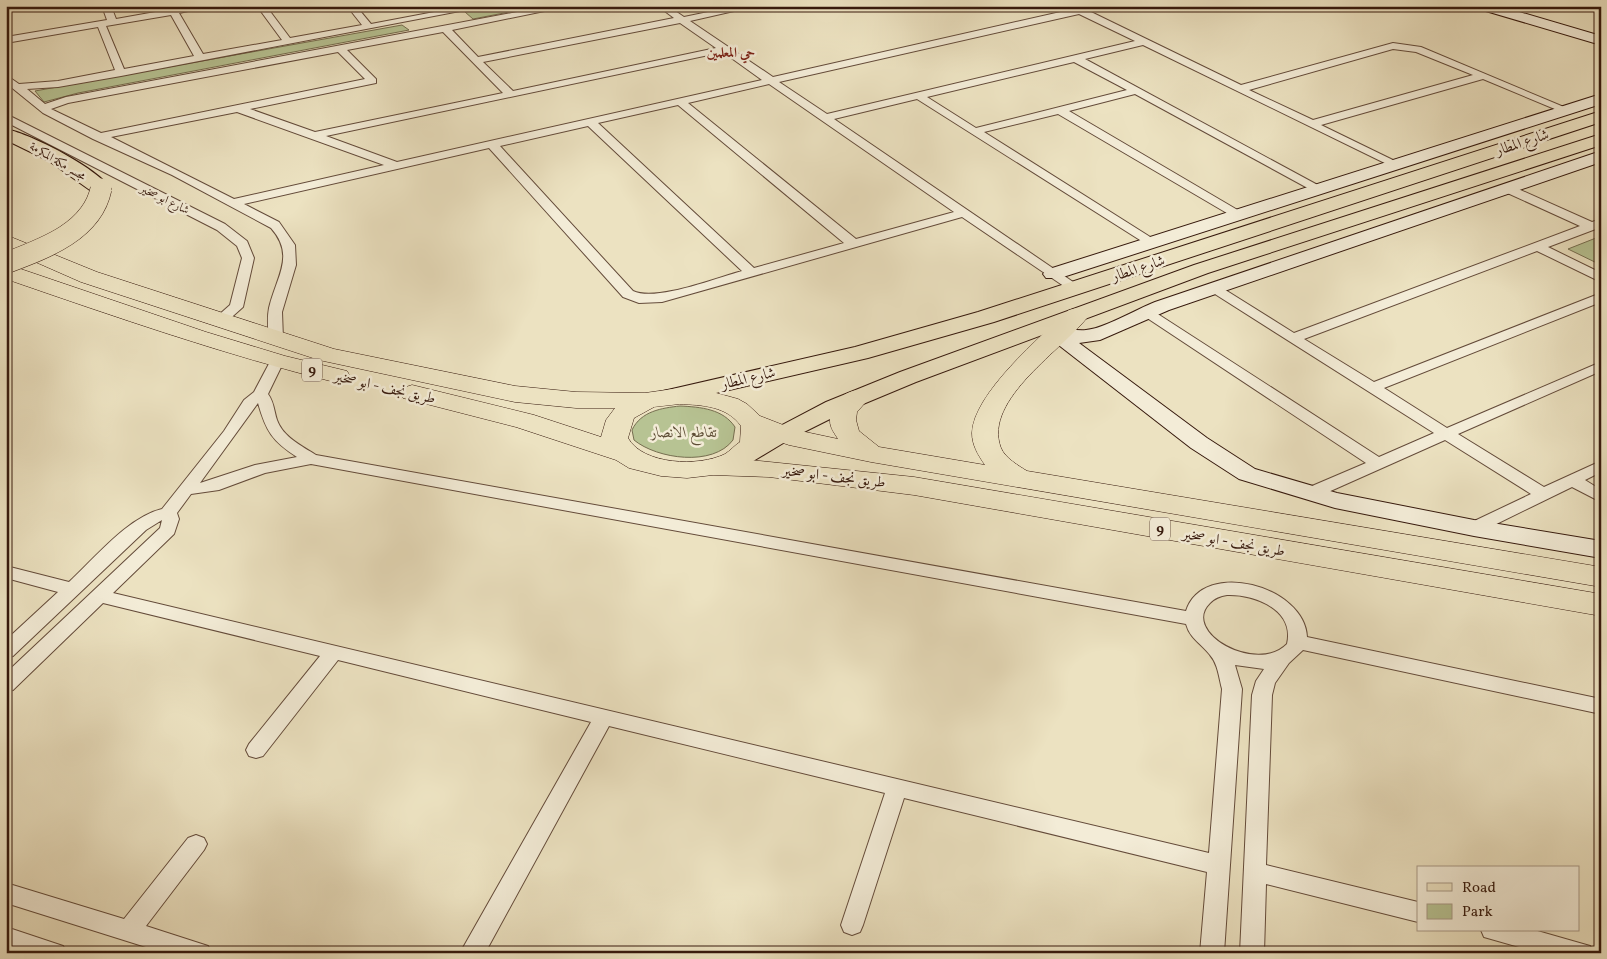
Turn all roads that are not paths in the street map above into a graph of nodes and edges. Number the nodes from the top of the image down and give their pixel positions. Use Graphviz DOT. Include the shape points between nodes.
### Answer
graph roads {
  1 [pos="106,6"];
  2 [pos="208,6"];
  3 [pos="261,6"];
  4 [pos="351,6"];
  5 [pos="482,6"];
  6 [pos="565,6"];
  7 [pos="662,6"];
  8 [pos="752,6"];
  9 [pos="1100,6"];
  10 [pos="1484,6"];
  11 [pos="1519,6"];
  12 [pos="445,9"];
  13 [pos="1081,11"];
  14 [pos="174,12"];
  15 [pos="682,20"];
  16 [pos="402,21"];
  17 [pos="113,22"];
  18 [pos="101,24"];
  19 [pos="465,25"];
  20 [pos="369,27"];
  21 [pos="445,29"];
  22 [pos="1601,30"];
  23 [pos="409,36"];
  24 [pos="6,40"];
  25 [pos="1601,41"];
  26 [pos="288,42"];
  27 [pos="1144,42"];
  28 [pos="341,49"];
  29 [pos="724,49"];
  30 [pos="200,58"];
  31 [pos="1075,58"];
  32 [pos="476,60"];
  33 [pos="121,72"];
  34 [pos="1482,76"];
  35 [pos="6,78"];
  36 [pos="771,81"];
  37 [pos="16,87"];
  38 [pos="1240,88"];
  39 [pos="1136,91"];
  40 [pos="510,94"];
  41 [pos="919,96"];
  42 [pos="1601,99"];
  43 [pos="680,101"];
  44 [pos="237,108"];
  45 [pos="1060,110"];
  46 [pos="1566,110"];
  47 [pos="47,111"];
  48 [pos="6,116"];
  49 [pos="1601,116"];
  50 [pos="825,118"];
  51 [pos="590,122"];
  52 [pos="1312,124"];
  53 [pos="976,132"];
  54 [pos="6,134"];
  55 [pos="314,136"];
  56 [pos="97,137"];
  57 [pos="1601,139"];
  58 [pos="6,144"];
  59 [pos="492,144"];
  60 [pos="1601,156"];
  61 [pos="396,165"];
  62 [pos="1395,165"];
  63 [pos="1351,179"];
  64 [pos="101,188"];
  65 [pos="1507,188"];
  66 [pos="1319,189"];
  67 [pos="1375,190"];
  68 [pos="232,202"];
  69 [pos="964,213"];
  70 [pos="1237,215"];
  71 [pos="1596,225"];
  72 [pos="1304,236"];
  73 [pos="6,241"];
  74 [pos="1152,243"];
  75 [pos="854,244"];
  76 [pos="1538,247"];
  77 [pos="1330,248"];
  78 [pos="6,252"];
  79 [pos="6,263"];
  80 [pos="6,271"];
  81 [pos="751,272"];
  82 [pos="1053,274"];
  83 [pos="1601,278"];
  84 [pos="1074,289"];
  85 [pos="1214,289"];
  86 [pos="6,291"];
  87 [pos="1601,296"];
  88 [pos="104,304"];
  89 [pos="1145,312"];
  90 [pos="1077,315"];
  91 [pos="219,321"];
  92 [pos="1058,334"];
  93 [pos="1293,338"];
  94 [pos="276,350"];
  95 [pos="1601,366"];
  96 [pos="1372,388"];
  97 [pos="260,394"];
  98 [pos="858,396"];
  99 [pos="657,399"];
  100 [pos="750,420"];
  101 [pos="781,434"];
  102 [pos="1447,434"];
  103 [pos="622,453"];
  104 [pos="872,454"];
  105 [pos="311,458"];
  106 [pos="727,464"];
  107 [pos="1378,464"];
  108 [pos="1601,466"];
  109 [pos="1018,478"];
  110 [pos="1573,480"];
  111 [pos="186,490"];
  112 [pos="1311,493"];
  113 [pos="1543,494"];
  114 [pos="1601,497"];
  115 [pos="168,513"];
  116 [pos="1474,528"];
  117 [pos="1601,550"];
  118 [pos="6,572"];
  119 [pos="1601,577"];
  120 [pos="72,589"];
  121 [pos="99,596"];
  122 [pos="1601,605"];
  123 [pos="1193,620"];
  124 [pos="1298,642"];
  125 [pos="1217,650"];
  126 [pos="6,651"];
  127 [pos="334,652"];
  128 [pos="1282,658"];
  129 [pos="6,685"];
  130 [pos="1601,707"];
  131 [pos="604,717"];
  132 [pos="256,750"];
  133 [pos="897,788"];
  134 [pos="196,844"];
  135 [pos="1218,865"];
  136 [pos="1256,872"];
  137 [pos="6,893"];
  138 [pos="1417,912"];
  139 [pos="852,925"];
  140 [pos="129,931"];
  141 [pos="1497,932"];
  142 [pos="6,937"];
  143 [pos="1536,947"];
  144 [pos="55,953"];
  145 [pos="200,953"];
  146 [pos="472,953"];
  147 [pos="1212,953"];
  148 [pos="1252,953"];
  149 [pos="1582,953"];
  1 -- 17 [label="street"];
  2 -- 14 [label="street"];
  3 -- 26 [label="street"];
  4 -- 20 [label="street"];
  5 -- 12 [label="street"];
  6 -- 19 [label="street"];
  7 -- 15 [label="street"];
  8 -- 15 [label="street"];
  9 -- 13 [label="street"];
  10 -- 25 [label="street"];
  11 -- 22 [label="street"];
  12 -- 16 [label="street"];
  12 -- 19 [label="street" via="445,21"];
  13 -- 27 [label="street"];
  13 -- 36 [label="street"];
  14 -- 17 [label="street"];
  14 -- 30 [label="street"];
  15 -- 29 [label="street"];
  15 -- 32 [label="street"];
  16 -- 20 [label="street"];
  16 -- 23 [label="street" via="418,26"];
  17 -- 18 [label="street"];
  18 -- 24 [label="street"];
  18 -- 33 [label="street"];
  19 -- 21 [label="street"];
  20 -- 26 [label="street"];
  21 -- 23 [label="street"];
  21 -- 32 [label="street"];
  23 -- 28 [label="street"];
  26 -- 30 [label="street"];
  27 -- 31 [label="street"];
  27 -- 38 [label="street"];
  28 -- 44 [label="street" via="372,81"];
  28 -- 47 [label="street" via="66,100 43,108"];
  29 -- 36 [label="street"];
  29 -- 40 [label="street"];
  30 -- 33 [label="street"];
  31 -- 39 [label="street"];
  31 -- 41 [label="street"];
  32 -- 40 [label="street"];
  33 -- 37 [label="street" via="44,86"];
  34 -- 38 [label="street" via="1418,49 1398,46"];
  34 -- 46 [label="street"];
  34 -- 52 [label="street"];
  35 -- 37 [label="street"];
  36 -- 43 [label="street"];
  36 -- 50 [label="street"];
  37 -- 47 [label="street"];
  38 -- 52 [label="street"];
  39 -- 45 [label="street"];
  39 -- 66 [label="street"];
  40 -- 55 [label="street"];
  41 -- 50 [label="street"];
  41 -- 53 [label="street"];
  42 -- 46 [label="street"];
  43 -- 51 [label="street"];
  43 -- 75 [label="street"];
  44 -- 55 [label="street"];
  44 -- 56 [label="street"];
  45 -- 53 [label="street"];
  45 -- 70 [label="street"];
  46 -- 62 [label="street"];
  47 -- 56 [label="street"];
  48 -- 91 [label="street, شارع ابو صخير" via="238,238 247,251 248,265 236,307"];
  49 -- 67 [label="main road, شارع المطار"];
  50 -- 69 [label="street"];
  51 -- 59 [label="street"];
  51 -- 81 [label="street"];
  52 -- 62 [label="street"];
  53 -- 74 [label="street"];
  54 -- 64 [label="main road, مجسر مكة المكرمة" via="46,151"];
  55 -- 61 [label="street"];
  56 -- 68 [label="street" via="176,172"];
  57 -- 72 [label="main road, شارع المطار"];
  58 -- 78 [label="main road, مجسر مكة المكرمة" via="80,191 72,211 60,224"];
  59 -- 61 [label="street"];
  59 -- 81 [label="street" via="633,297 657,299"];
  60 -- 65 [label="street"];
  61 -- 68 [label="street"];
  62 -- 63 [label="street"];
  63 -- 66 [label="street"];
  63 -- 67 [label="main road"];
  64 -- 79 [label="main road, مجسر مكة المكرمة, bridge" via="101,195 93,208 70,231 38,251"];
  65 -- 71 [label="street"];
  65 -- 77 [label="street"];
  66 -- 70 [label="street"];
  67 -- 84 [label="main road, شارع المطار"];
  68 -- 94 [label="street" via="276,225 291,248 290,266 275,311"];
  69 -- 75 [label="street"];
  69 -- 82 [label="street"];
  70 -- 74 [label="street"];
  71 -- 76 [label="street"];
  72 -- 77 [label="main road"];
  72 -- 90 [label="main road, شارع المطار" via="1201,269"];
  73 -- 91 [label="highway, 9" via="89,277"];
  74 -- 82 [label="street"];
  75 -- 81 [label="street"];
  76 -- 83 [label="street"];
  76 -- 93 [label="street"];
  77 -- 85 [label="street"];
  80 -- 88 [label="highway, طريق نجف - ابو صخير / 9"];
  82 -- 84 [label="street"];
  84 -- 99 [label="main road, شارع المطار" via="907,341"];
  85 -- 89 [label="street"];
  85 -- 93 [label="street"];
  86 -- 88 [label="highway" via="50,294"];
  87 -- 96 [label="street"];
  88 -- 94 [label="highway, طريق نجف - ابو صخير / 9" via="155,324"];
  89 -- 92 [label="street" via="1093,336"];
  89 -- 107 [label="street"];
  90 -- 92 [label="highway"];
  90 -- 98 [label="main road, شارع المطار"];
  91 -- 94 [label="highway, 9"];
  92 -- 109 [label="highway" via="1008,385 991,410 984,430 992,456"];
  92 -- 112 [label="street" via="1199,443 1247,474"];
  93 -- 96 [label="street"];
  94 -- 97 [label="street"];
  94 -- 99 [label="highway, طريق نجف - ابو صخير / 9" via="328,355 491,391 561,399"];
  94 -- 103 [label="highway, طريق نجف - ابو صخير / 9" via="524,421"];
  95 -- 102 [label="street"];
  96 -- 102 [label="street"];
  97 -- 105 [label="street" via="266,401 272,426 279,436"];
  97 -- 111 [label="street" via="249,403"];
  98 -- 101 [label="main road, شارع المطار"];
  98 -- 104 [label="highway" via="848,404 843,422 850,438"];
  99 -- 100 [label="highway, 9" via="694,397 719,401"];
  99 -- 103 [label="highway" via="625,412 615,427 613,438"];
  100 -- 101 [label="highway, طريق نجف - ابو صخير / 9"];
  100 -- 106 [label="highway" via="755,428 755,438 749,449"];
  101 -- 104 [label="highway, طريق نجف - ابو صخير / 9"];
  101 -- 106 [label="main road, شارع المطار"];
  102 -- 107 [label="street"];
  102 -- 113 [label="street"];
  103 -- 106 [label="highway, 9" via="640,463 671,470"];
  104 -- 109 [label="highway, طريق نجف - ابو صخير / 9"];
  105 -- 111 [label="street" via="261,469 213,486"];
  105 -- 123 [label="street"];
  106 -- 122 [label="highway, طريق نجف - ابو صخير / 9" via="914,486"];
  107 -- 112 [label="street"];
  108 -- 110 [label="street"];
  109 -- 119 [label="highway, طريق نجف - ابو صخير / 9"];
  110 -- 113 [label="street"];
  110 -- 114 [label="street"];
  111 -- 115 [label="street"];
  112 -- 116 [label="street"];
  113 -- 116 [label="street"];
  115 -- 120 [label="street" via="140,526"];
  115 -- 121 [label="street" via="171,519 168,530"];
  116 -- 117 [label="street"];
  118 -- 120 [label="street"];
  120 -- 126 [label="street"];
  121 -- 127 [label="street"];
  121 -- 129 [label="street"];
  123 -- 124 [label="street" via="1196,606 1205,596 1220,590 1240,589 1277,602 1291,614 1298,629"];
  123 -- 125 [label="street" via="1197,631"];
  124 -- 128 [label="street"];
  124 -- 130 [label="street"];
  125 -- 128 [label="street" via="1250,662"];
  125 -- 135 [label="street" via="1225,663 1232,689"];
  127 -- 131 [label="street"];
  127 -- 132 [label="street"];
  128 -- 136 [label="street" via="1266,680 1262,695"];
  131 -- 133 [label="street"];
  131 -- 146 [label="street"];
  133 -- 135 [label="street"];
  133 -- 139 [label="street"];
  134 -- 140 [label="street"];
  135 -- 147 [label="street"];
  136 -- 138 [label="street"];
  136 -- 148 [label="street"];
  137 -- 140 [label="street"];
  140 -- 145 [label="street"];
  141 -- 143 [label="street"];
  142 -- 144 [label="street"];
  143 -- 149 [label="street"];
}
